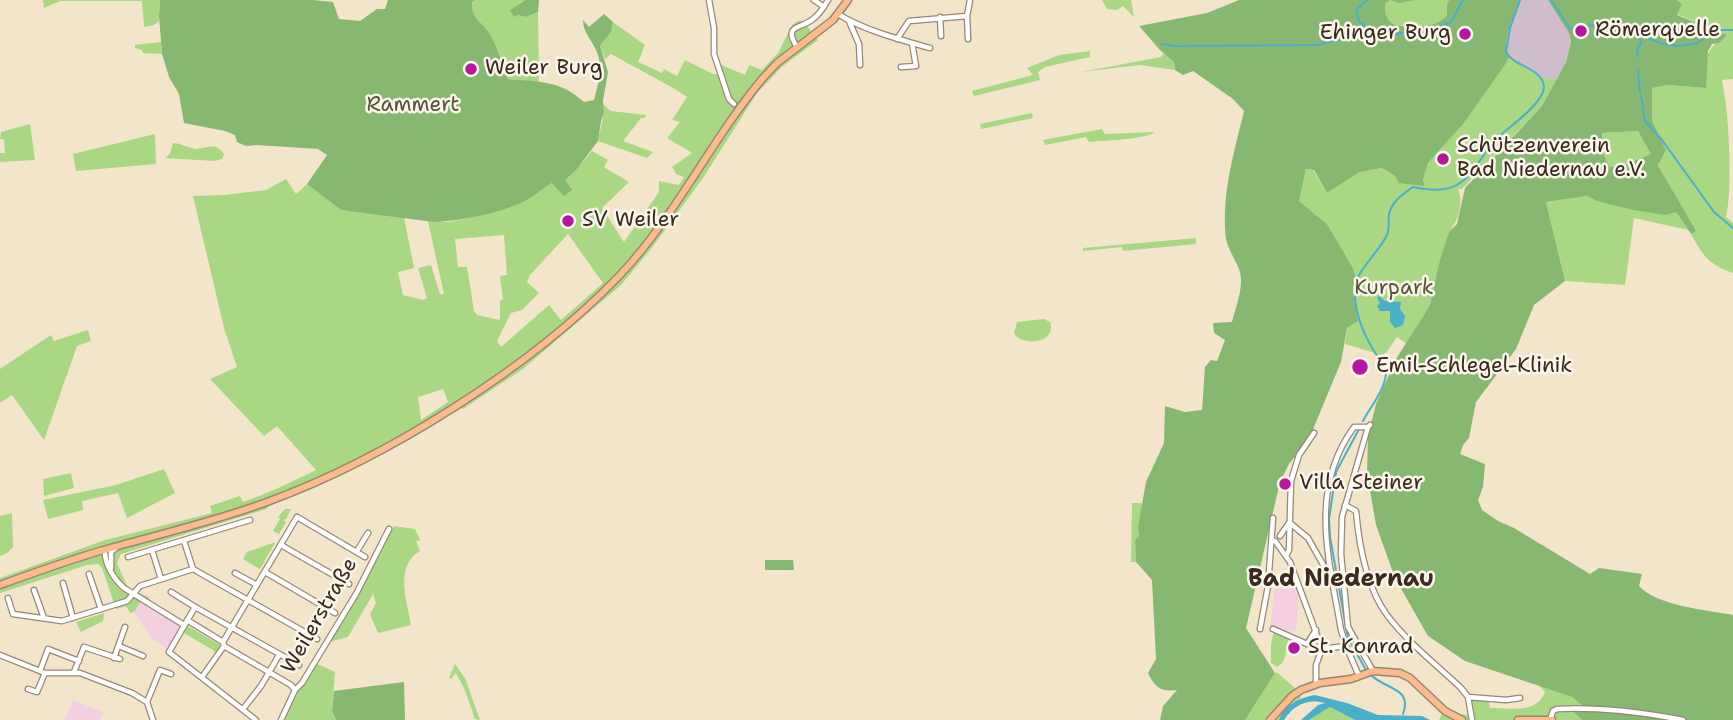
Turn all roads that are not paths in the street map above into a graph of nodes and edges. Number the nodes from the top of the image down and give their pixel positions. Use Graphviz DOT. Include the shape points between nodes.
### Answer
graph roads {
  1 [pos="709,0"];
  2 [pos="814,0"];
  3 [pos="828,0"];
  4 [pos="848,0"];
  5 [pos="970,0"];
  6 [pos="824,7"];
  7 [pos="838,14"];
  8 [pos="967,16"];
  9 [pos="940,17"];
  10 [pos="849,21"];
  11 [pos="942,36"];
  12 [pos="897,39"];
  13 [pos="968,39"];
  14 [pos="912,43"];
  15 [pos="799,46"];
  16 [pos="930,48"];
  17 [pos="860,65"];
  18 [pos="901,67"];
  19 [pos="734,104"];
  20 [pos="1314,433"];
  21 [pos="1345,505"];
  22 [pos="1273,518"];
  23 [pos="250,520"];
  24 [pos="1290,522"];
  25 [pos="389,529"];
  26 [pos="368,533"];
  27 [pos="1280,536"];
  28 [pos="1272,540"];
  29 [pos="184,541"];
  30 [pos="121,545"];
  31 [pos="281,545"];
  32 [pos="105,550"];
  33 [pos="152,550"];
  34 [pos="357,551"];
  35 [pos="83,556"];
  36 [pos="1286,556"];
  37 [pos="365,557"];
  38 [pos="128,558"];
  39 [pos="108,561"];
  40 [pos="192,569"];
  41 [pos="1331,571"];
  42 [pos="265,572"];
  43 [pos="235,573"];
  44 [pos="89,574"];
  45 [pos="161,579"];
  46 [pos="63,583"];
  47 [pos="349,584"];
  48 [pos="0,585"];
  49 [pos="257,585"];
  50 [pos="34,590"];
  51 [pos="171,592"];
  52 [pos="133,594"];
  53 [pos="8,598"];
  54 [pos="249,600"];
  55 [pos="195,607"];
  56 [pos="101,609"];
  57 [pos="335,612"];
  58 [pos="44,618"];
  59 [pos="73,618"];
  60 [pos="186,622"];
  61 [pos="125,627"];
  62 [pos="232,628"];
  63 [pos="1260,629"];
  64 [pos="1273,629"];
  65 [pos="1316,629"];
  66 [pos="317,639"];
  67 [pos="224,644"];
  68 [pos="119,646"];
  69 [pos="1346,646"];
  70 [pos="1322,649"];
  71 [pos="0,655"];
  72 [pos="279,655"];
  73 [pos="143,656"];
  74 [pos="79,661"];
  75 [pos="299,665"];
  76 [pos="43,672"];
  77 [pos="74,672"];
  78 [pos="1371,672"];
  79 [pos="269,673"];
  80 [pos="171,674"];
  81 [pos="1361,676"];
  82 [pos="202,677"];
  83 [pos="1315,684"];
  84 [pos="28,689"];
  85 [pos="295,690"];
  86 [pos="1468,697"];
  87 [pos="1520,698"];
  88 [pos="147,702"];
  89 [pos="243,709"];
  90 [pos="153,720"];
  91 [pos="256,720"];
  92 [pos="281,720"];
  93 [pos="1270,720"];
  94 [pos="1462,720"];
  95 [pos="1472,720"];
  96 [pos="1518,720"];
  97 [pos="1551,720"];
  98 [pos="1683,720"];
  1 -- 19 [label="street" via="714,54"];
  2 -- 6 [label="street"];
  3 -- 6 [label="street"];
  4 -- 7 [label="main road"];
  5 -- 8 [label="street"];
  6 -- 15 [label="street" via="812,21 796,26 792,36"];
  7 -- 10 [label="street"];
  7 -- 15 [label="main road"];
  8 -- 9 [label="street"];
  8 -- 13 [label="street"];
  9 -- 11 [label="street"];
  9 -- 12 [label="street" via="909,20"];
  10 -- 12 [label="street"];
  10 -- 17 [label="street" via="859,44"];
  12 -- 14 [label="street"];
  14 -- 16 [label="street"];
  14 -- 18 [label="street" via="916,66"];
  15 -- 30 [label="main road" via="753,90 631,262 583,311 518,362 393,443 317,482 241,511"];
  20 -- 24 [label="street" via="1295,465"];
  21 -- 41 [label="street" via="1369,426 1353,428 1331,474 1324,514"];
  21 -- 78 [label="street" via="1341,554 1348,627"];
  21 -- 86 [label="street" via="1356,511 1363,554 1386,614"];
  22 -- 28 [label="street"];
  23 -- 29 [label="street"];
  24 -- 27 [label="street"];
  24 -- 36 [label="street"];
  24 -- 41 [label="street" via="1308,538"];
  25 -- 85 [label="street, Weilerstraße" via="356,594"];
  26 -- 34 [label="street"];
  28 -- 36 [label="street"];
  28 -- 63 [label="street"];
  29 -- 33 [label="street"];
  29 -- 40 [label="street"];
  30 -- 32 [label="main road"];
  30 -- 39 [label="street"];
  31 -- 34 [label="street" via="297,517"];
  31 -- 42 [label="street"];
  31 -- 47 [label="street"];
  32 -- 35 [label="main road"];
  32 -- 39 [label="street"];
  33 -- 38 [label="street"];
  33 -- 45 [label="street"];
  34 -- 37 [label="street"];
  35 -- 39 [label="street"];
  35 -- 48 [label="main road"];
  36 -- 65 [label="street"];
  39 -- 52 [label="street" via="119,584"];
  40 -- 45 [label="street"];
  40 -- 54 [label="street"];
  41 -- 69 [label="street"];
  42 -- 49 [label="street"];
  42 -- 57 [label="street"];
  43 -- 49 [label="street"];
  44 -- 56 [label="street"];
  45 -- 52 [label="street" via="139,586"];
  46 -- 59 [label="street"];
  49 -- 54 [label="street"];
  50 -- 58 [label="street"];
  51 -- 55 [label="street"];
  52 -- 56 [label="street" via="127,601"];
  52 -- 60 [label="street"];
  53 -- 58 [label="street" via="13,614"];
  54 -- 62 [label="street"];
  54 -- 66 [label="street"];
  55 -- 60 [label="street"];
  55 -- 62 [label="street"];
  56 -- 59 [label="street"];
  58 -- 59 [label="street"];
  60 -- 67 [label="street"];
  60 -- 82 [label="street" via="169,652"];
  61 -- 68 [label="street"];
  62 -- 67 [label="street"];
  62 -- 72 [label="street"];
  64 -- 65 [label="street" via="1307,644"];
  65 -- 70 [label="street"];
  67 -- 79 [label="street"];
  67 -- 82 [label="street"];
  68 -- 73 [label="street"];
  68 -- 74 [label="street" via="117,658 84,647"];
  69 -- 70 [label="street"];
  69 -- 81 [label="street"];
  70 -- 83 [label="street"];
  71 -- 76 [label="street"];
  72 -- 75 [label="street"];
  72 -- 79 [label="street"];
  74 -- 76 [label="street" via="48,649"];
  74 -- 77 [label="street"];
  76 -- 77 [label="street"];
  76 -- 84 [label="street" via="37,692"];
  77 -- 88 [label="street"];
  78 -- 81 [label="main road"];
  78 -- 94 [label="main road" via="1410,678"];
  79 -- 85 [label="street"];
  79 -- 89 [label="street"];
  80 -- 88 [label="street" via="160,670"];
  81 -- 83 [label="main road"];
  82 -- 89 [label="street"];
  83 -- 93 [label="main road" via="1292,696"];
  85 -- 92 [label="street, Weilerstraße"];
  86 -- 87 [label="street"];
  86 -- 95 [label="street"];
  88 -- 90 [label="street"];
  89 -- 91 [label="street"];
  96 -- 97 [label="main road"];
  97 -- 98 [label="street" via="1557,709 1586,708"];
}
